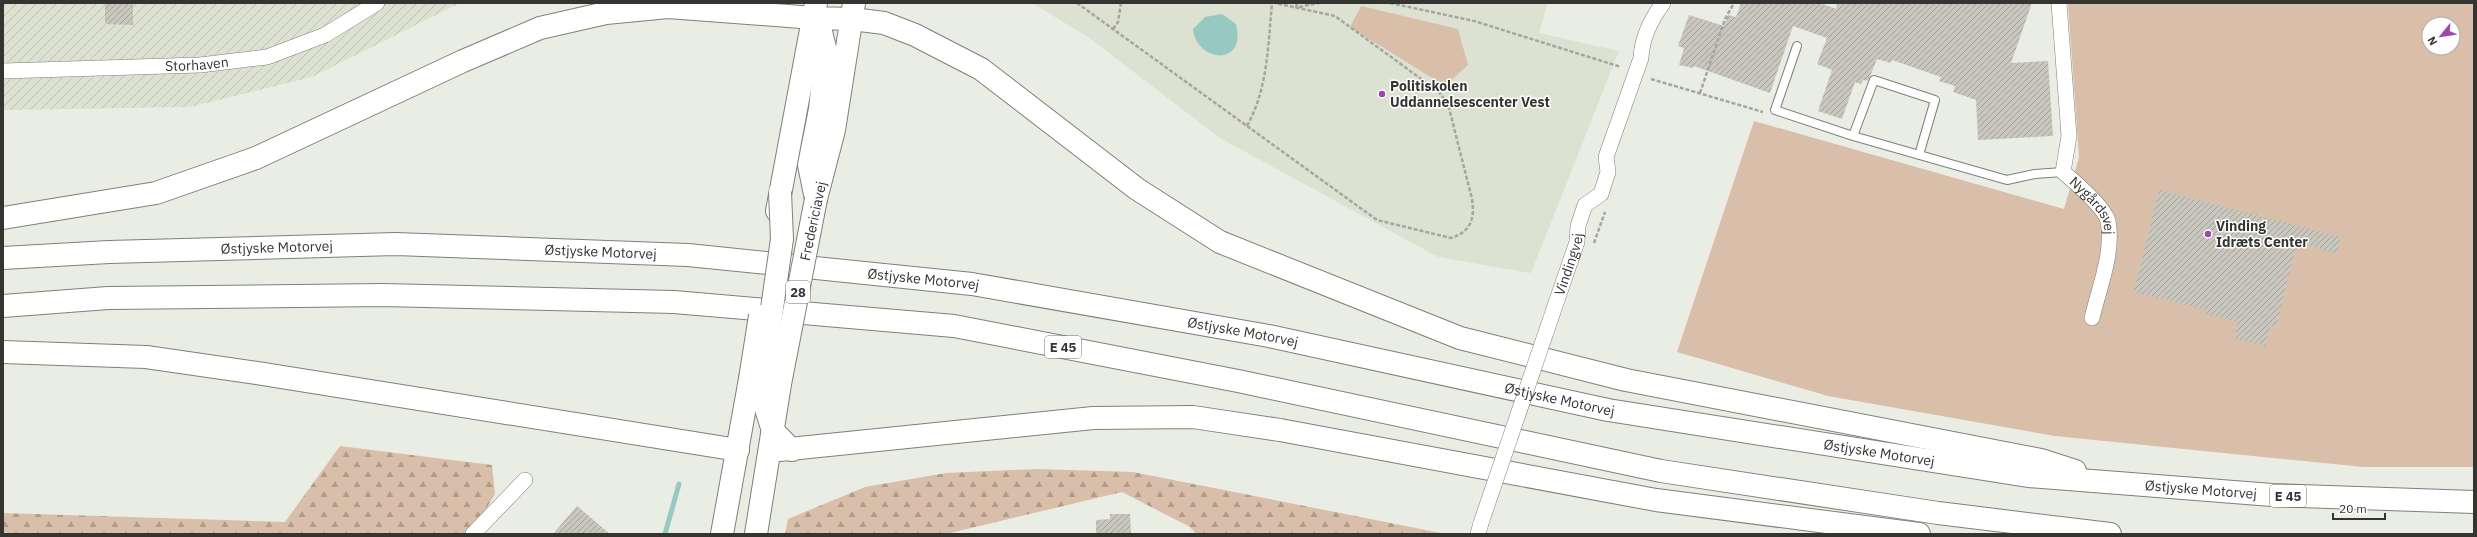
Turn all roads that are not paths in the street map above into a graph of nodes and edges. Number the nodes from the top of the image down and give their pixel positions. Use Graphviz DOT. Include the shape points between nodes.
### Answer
graph roads {
  1 [pos="376,3"];
  2 [pos="1663,3"];
  3 [pos="2059,3"];
  4 [pos="772,8"];
  5 [pos="815,10"];
  6 [pos="853,11"];
  7 [pos="1797,46"];
  8 [pos="3,72"];
  9 [pos="1853,136"];
  10 [pos="1919,155"];
  11 [pos="2063,172"];
  12 [pos="816,199"];
  13 [pos="3,218"];
  14 [pos="3,258"];
  15 [pos="3,306"];
  16 [pos="2092,318"];
  17 [pos="3,352"];
  18 [pos="764,380"];
  19 [pos="771,441"];
  20 [pos="738,450"];
  21 [pos="524,480"];
  22 [pos="2102,480"];
  23 [pos="2474,502"];
  24 [pos="1479,529"];
  25 [pos="472,534"];
  26 [pos="722,534"];
  27 [pos="756,534"];
  28 [pos="1918,534"];
  29 [pos="2110,534"];
  1 -- 8 [label="street, Storhaven" via="325,35 267,57 200,65"];
  2 -- 24 [label="street, Vindingvej, bridge" via="1650,22 1642,75 1606,157 1608,172 1601,194 1585,205 1578,226 1577,242"];
  3 -- 11 [label="street, Nygårdsvej" via="2069,136"];
  4 -- 5 [label="main road"];
  4 -- 13 [label="main road" via="668,7 606,13 540,28 456,64 256,158 156,193"];
  5 -- 6 [label="main road"];
  5 -- 12 [label="main road" via="826,52 820,109 809,166"];
  5 -- 18 [label="main road, bridge" via="780,192 782,239"];
  6 -- 12 [label="main road, Fredericiavej / 28" via="834,130"];
  6 -- 22 [label="main road" via="915,35 982,69 1137,189 1220,242 1460,338 1626,380 2041,460"];
  7 -- 9 [label="lane" via="1775,110"];
  9 -- 10 [label="lane"];
  9 -- 10 [label="lane" via="1874,80 1935,100"];
  10 -- 11 [label="lane" via="2007,180"];
  11 -- 16 [label="street, Nygårdsvej" via="2084,190 2108,220 2109,250"];
  12 -- 18 [label="main road, Fredericiavej / 28, bridge"];
  14 -- 22 [label="main road, Østjyske Motorvej / E 45" via="109,252 396,244 688,255 972,284 1269,336 1608,410 2028,476"];
  15 -- 29 [label="main road, E 45" via="108,298 383,295 674,302 954,326 1238,380 1661,471 1938,513"];
  17 -- 20 [label="main road" via="146,357"];
  18 -- 19 [label="main road" via="761,393"];
  18 -- 20 [label="main road, Fredericiavej / 28"];
  19 -- 20 [label="main road"];
  19 -- 27 [label="main road"];
  19 -- 28 [label="main road" via="792,450 1093,418 1193,417 1280,430 1656,500"];
  20 -- 26 [label="main road, Fredericiavej / 28"];
  21 -- 25 [label="street"];
  22 -- 23 [label="main road, Østjyske Motorvej / E 45" via="2272,495"];
}
